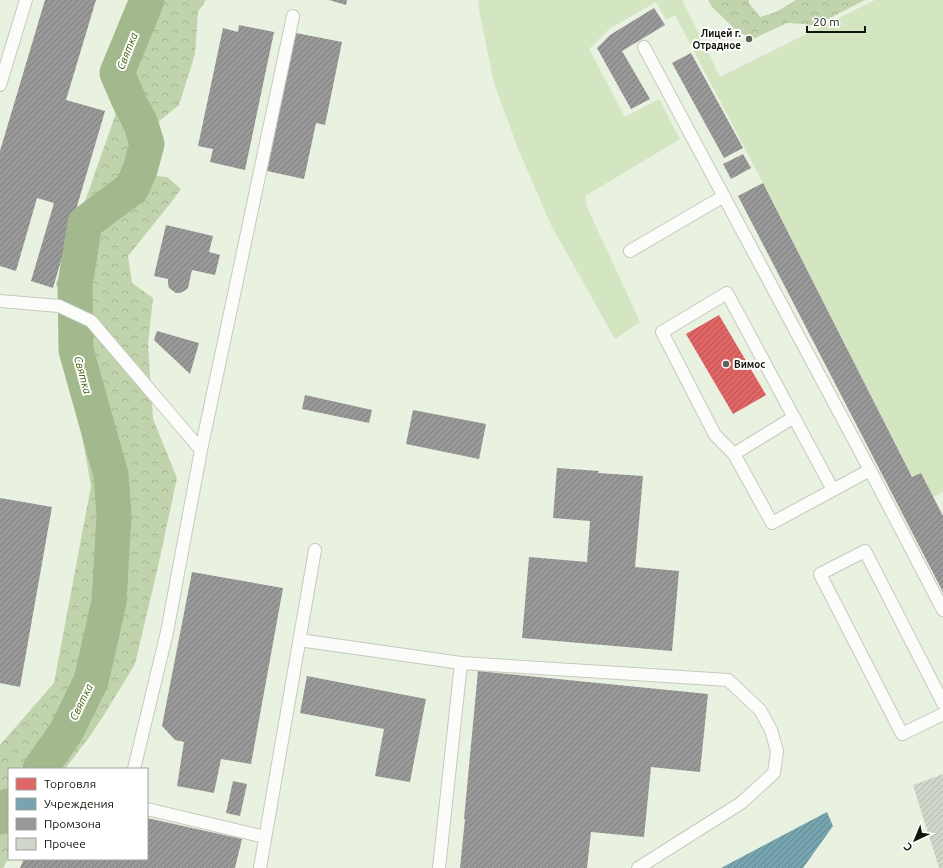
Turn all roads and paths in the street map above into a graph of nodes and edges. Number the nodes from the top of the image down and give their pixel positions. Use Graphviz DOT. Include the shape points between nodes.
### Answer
graph roads {
  1 [pos="26,0"];
  2 [pos="293,16"];
  3 [pos="644,47"];
  4 [pos="0,85"];
  5 [pos="724,196"];
  6 [pos="630,251"];
  7 [pos="0,301"];
  8 [pos="794,417"];
  9 [pos="201,450"];
  10 [pos="734,454"];
  11 [pos="870,470"];
  12 [pos="833,490"];
  13 [pos="315,550"];
  14 [pos="943,610"];
  15 [pos="299,640"];
  16 [pos="461,663"];
  17 [pos="943,703"];
  18 [pos="943,714"];
  19 [pos="134,768"];
  20 [pos="148,809"];
  21 [pos="265,837"];
  22 [pos="260,868"];
  23 [pos="439,868"];
  24 [pos="638,868"];
  1 -- 4 [label="lane"];
  2 -- 9 [label="lane"];
  3 -- 5 [label="lane"];
  5 -- 6 [label="lane"];
  5 -- 11 [label="lane"];
  7 -- 9 [label="lane" via="59,306 91,321"];
  8 -- 10 [label="lane"];
  8 -- 10 [label="lane" via="727,293 662,332 715,435"];
  8 -- 12 [label="lane"];
  9 -- 19 [label="lane" via="167,632"];
  10 -- 12 [label="lane" via="772,523"];
  11 -- 12 [label="lane"];
  11 -- 14 [label="lane"];
  13 -- 15 [label="lane"];
  15 -- 16 [label="lane"];
  15 -- 21 [label="lane"];
  16 -- 23 [label="lane"];
  16 -- 24 [label="lane" via="728,680 760,710 771,730 777,751 774,773 741,803"];
  17 -- 18 [label="lane" via="865,551 820,574 902,734"];
  20 -- 21 [label="lane"];
  21 -- 22 [label="lane"];
}
